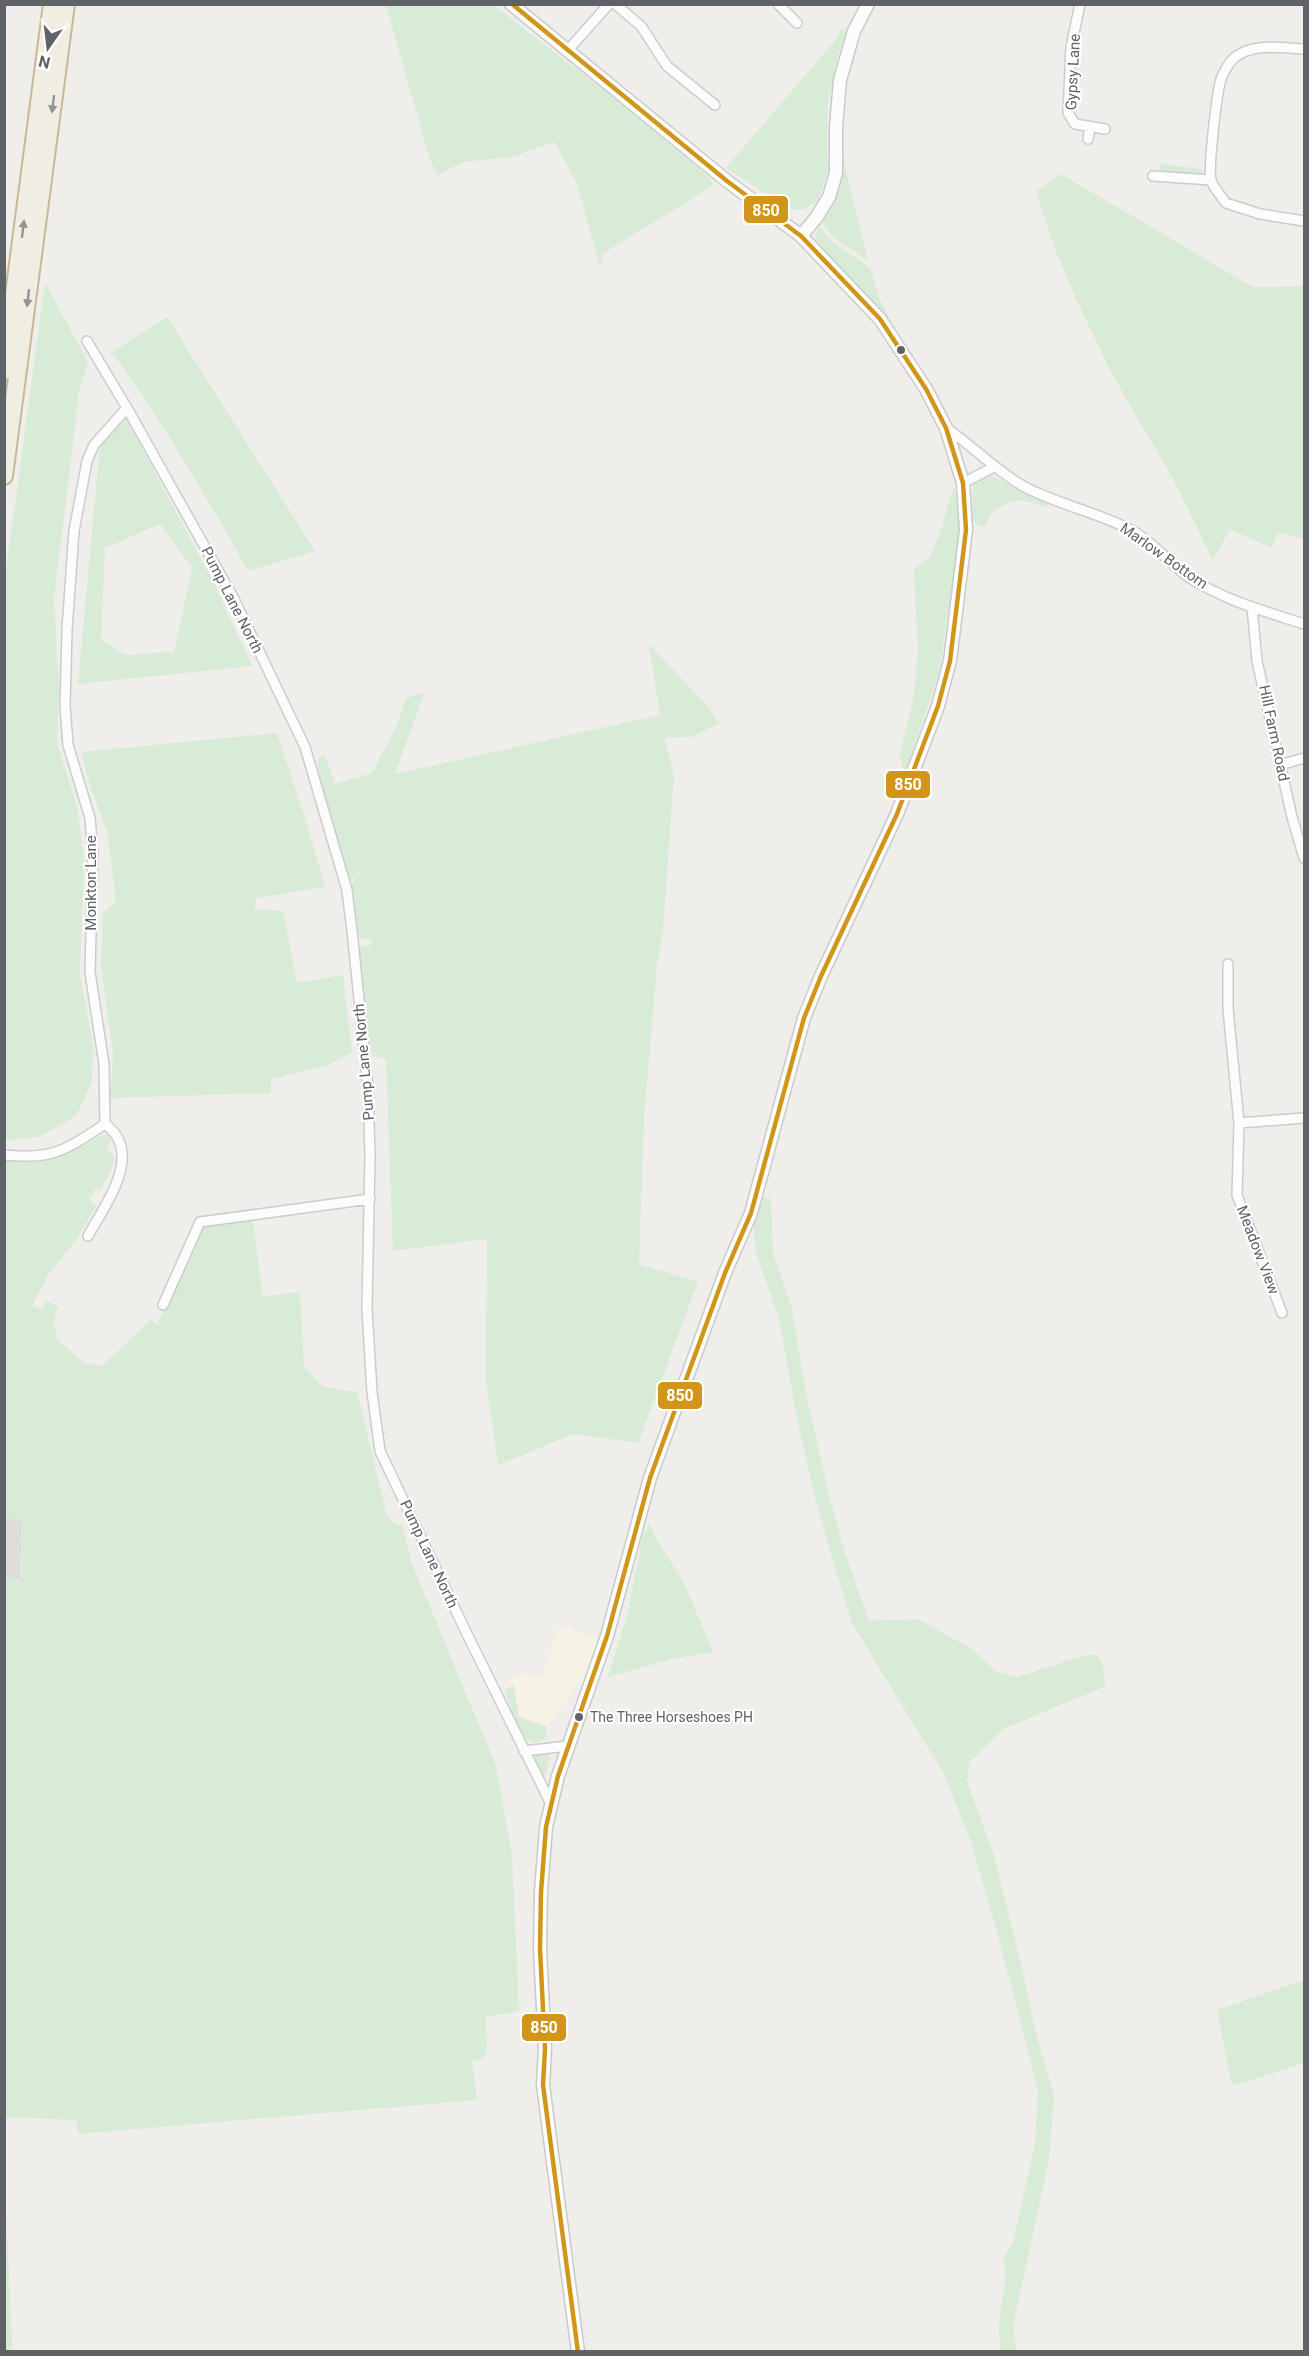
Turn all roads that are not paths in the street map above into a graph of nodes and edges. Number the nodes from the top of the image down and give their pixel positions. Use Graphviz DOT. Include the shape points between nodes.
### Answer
graph roads {
  1 [pos="52,4"];
  2 [pos="511,4"];
  3 [pos="609,4"];
  4 [pos="615,4"];
  5 [pos="778,4"];
  6 [pos="868,4"];
  7 [pos="1080,4"];
  8 [pos="66,10"];
  9 [pos="797,23"];
  10 [pos="568,50"];
  11 [pos="1305,50"];
  12 [pos="715,105"];
  13 [pos="1090,126"];
  14 [pos="1105,129"];
  15 [pos="1088,139"];
  16 [pos="1153,176"];
  17 [pos="1211,180"];
  18 [pos="1305,221"];
  19 [pos="801,236"];
  20 [pos="87,341"];
  21 [pos="4,370"];
  22 [pos="127,408"];
  23 [pos="946,428"];
  24 [pos="993,467"];
  25 [pos="4,476"];
  26 [pos="963,483"];
  27 [pos="1252,607"];
  28 [pos="1305,624"];
  29 [pos="1305,758"];
  30 [pos="1280,765"];
  31 [pos="1305,858"];
  32 [pos="1240,973"];
  33 [pos="1305,1118"];
  34 [pos="1239,1123"];
  35 [pos="105,1124"];
  36 [pos="4,1155"];
  37 [pos="370,1199"];
  38 [pos="88,1236"];
  39 [pos="163,1305"];
  40 [pos="1282,1306"];
  41 [pos="568,1746"];
  42 [pos="524,1751"];
  43 [pos="551,1804"];
  44 [pos="578,2352"];
  21 -- 1 [label="highway, one-way"];
  2 -- 10 [label="street"];
  3 -- 10 [label="street"];
  4 -- 12 [label="street" via="641,26 667,66"];
  5 -- 9 [label="street"];
  6 -- 19 [label="street" via="854,32 840,80 836,173 829,197"];
  7 -- 13 [label="street, Gypsy Lane" via="1071,47 1068,113 1075,124"];
  8 -- 25 [label="highway, one-way"];
  10 -- 19 [label="street" via="727,181"];
  11 -- 17 [label="street" via="1265,47 1248,50 1233,59 1222,76 1217,97"];
  13 -- 14 [label="street, Gypsy Lane"];
  13 -- 15 [label="street, Gypsy Lane"];
  16 -- 17 [label="street"];
  17 -- 18 [label="street" via="1226,203 1260,214"];
  19 -- 23 [label="street" via="880,319 926,389"];
  20 -- 22 [label="street, Pump Lane North"];
  22 -- 35 [label="street, Monkton Lane" via="94,445 87,461 74,531 65,706 68,746 90,818 90,972 104,1064"];
  22 -- 37 [label="street, Pump Lane North" via="234,599 305,747 347,890 368,1087"];
  23 -- 24 [label="street, Marlow Bottom"];
  23 -- 26 [label="street"];
  24 -- 26 [label="street"];
  24 -- 27 [label="street, Marlow Bottom" via="1059,503 1136,533 1188,576 1228,599"];
  26 -- 41 [label="street" via="966,530 950,661 938,706 897,814 804,1018 751,1213 650,1478 607,1636"];
  27 -- 28 [label="street, Marlow Bottom"];
  27 -- 30 [label="street, Hill Farm Road" via="1257,661"];
  29 -- 30 [label="street"];
  30 -- 31 [label="street, Hill Farm Road"];
  32 -- 34 [label="street, Meadow View" via="1228,968"];
  33 -- 34 [label="street"];
  34 -- 40 [label="street, Meadow View" via="1237,1195"];
  35 -- 36 [label="street" via="65,1150 26,1157"];
  35 -- 38 [label="street" via="117,1137 122,1169"];
  37 -- 39 [label="street" via="200,1222"];
  37 -- 42 [label="street, Pump Lane North" via="367,1309 372,1392 381,1451"];
  41 -- 42 [label="street"];
  41 -- 43 [label="street"];
  42 -- 43 [label="street, Pump Lane North"];
  43 -- 44 [label="street" via="541,1892 543,2085"];
}
